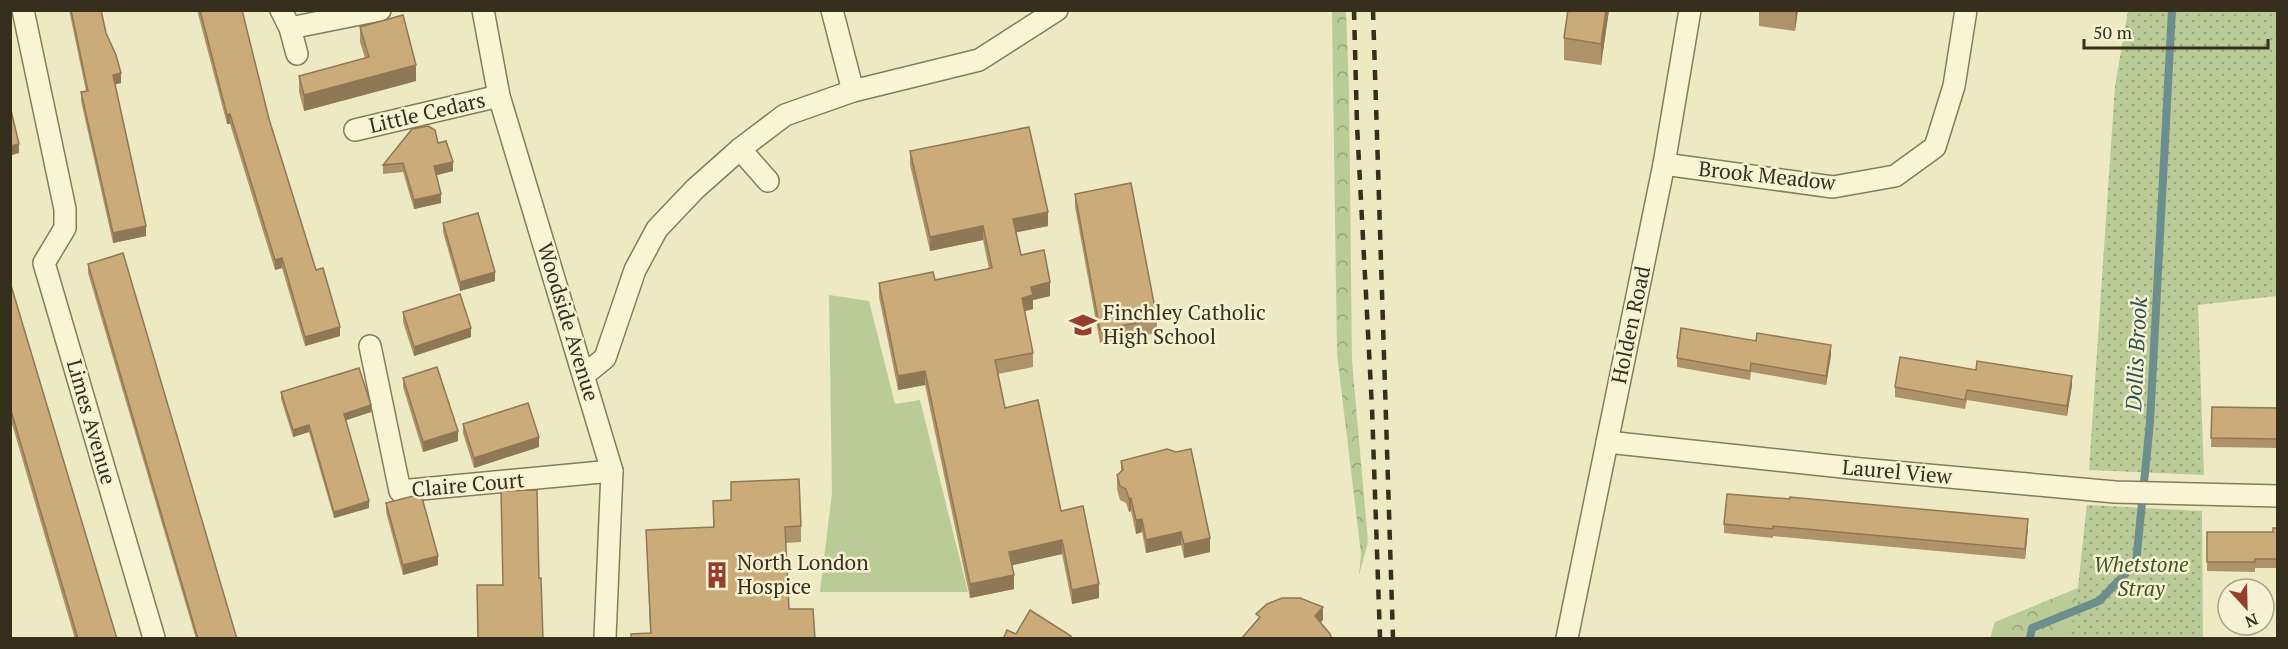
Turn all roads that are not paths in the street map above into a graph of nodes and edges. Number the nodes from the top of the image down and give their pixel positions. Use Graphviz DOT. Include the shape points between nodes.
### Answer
graph roads {
  1 [pos="23,10"];
  2 [pos="380,10"];
  3 [pos="483,10"];
  4 [pos="832,10"];
  5 [pos="1057,10"];
  6 [pos="1690,10"];
  7 [pos="1966,10"];
  8 [pos="285,19"];
  9 [pos="297,54"];
  10 [pos="853,91"];
  11 [pos="499,96"];
  12 [pos="355,130"];
  13 [pos="740,149"];
  14 [pos="1664,164"];
  15 [pos="768,181"];
  16 [pos="370,346"];
  17 [pos="584,375"];
  18 [pos="1607,442"];
  19 [pos="612,471"];
  20 [pos="2277,496"];
  21 [pos="153,639"];
  22 [pos="605,639"];
  23 [pos="1567,639"];
  1 -- 21 [label="street, Limes Avenue" via="65,209 64,228 44,263"];
  2 -- 8 [label="street"];
  3 -- 11 [label="street, Woodside Avenue"];
  4 -- 10 [label="street"];
  5 -- 10 [label="street" via="979,60"];
  6 -- 14 [label="street, Holden Road"];
  7 -- 14 [label="street, Brook Meadow" via="1954,86 1935,147 1895,176 1833,187"];
  8 -- 9 [label="street"];
  10 -- 13 [label="street" via="785,115"];
  11 -- 12 [label="street, Little Cedars"];
  11 -- 17 [label="street, Woodside Avenue"];
  13 -- 15 [label="street"];
  13 -- 17 [label="street" via="657,229 635,270 605,358"];
  14 -- 18 [label="street, Holden Road"];
  16 -- 19 [label="street, Claire Court" via="400,491"];
  17 -- 19 [label="street, Woodside Avenue"];
  18 -- 20 [label="street, Laurel View" via="2115,492"];
  18 -- 23 [label="street, Holden Road"];
  19 -- 22 [label="street, Woodside Avenue"];
}
